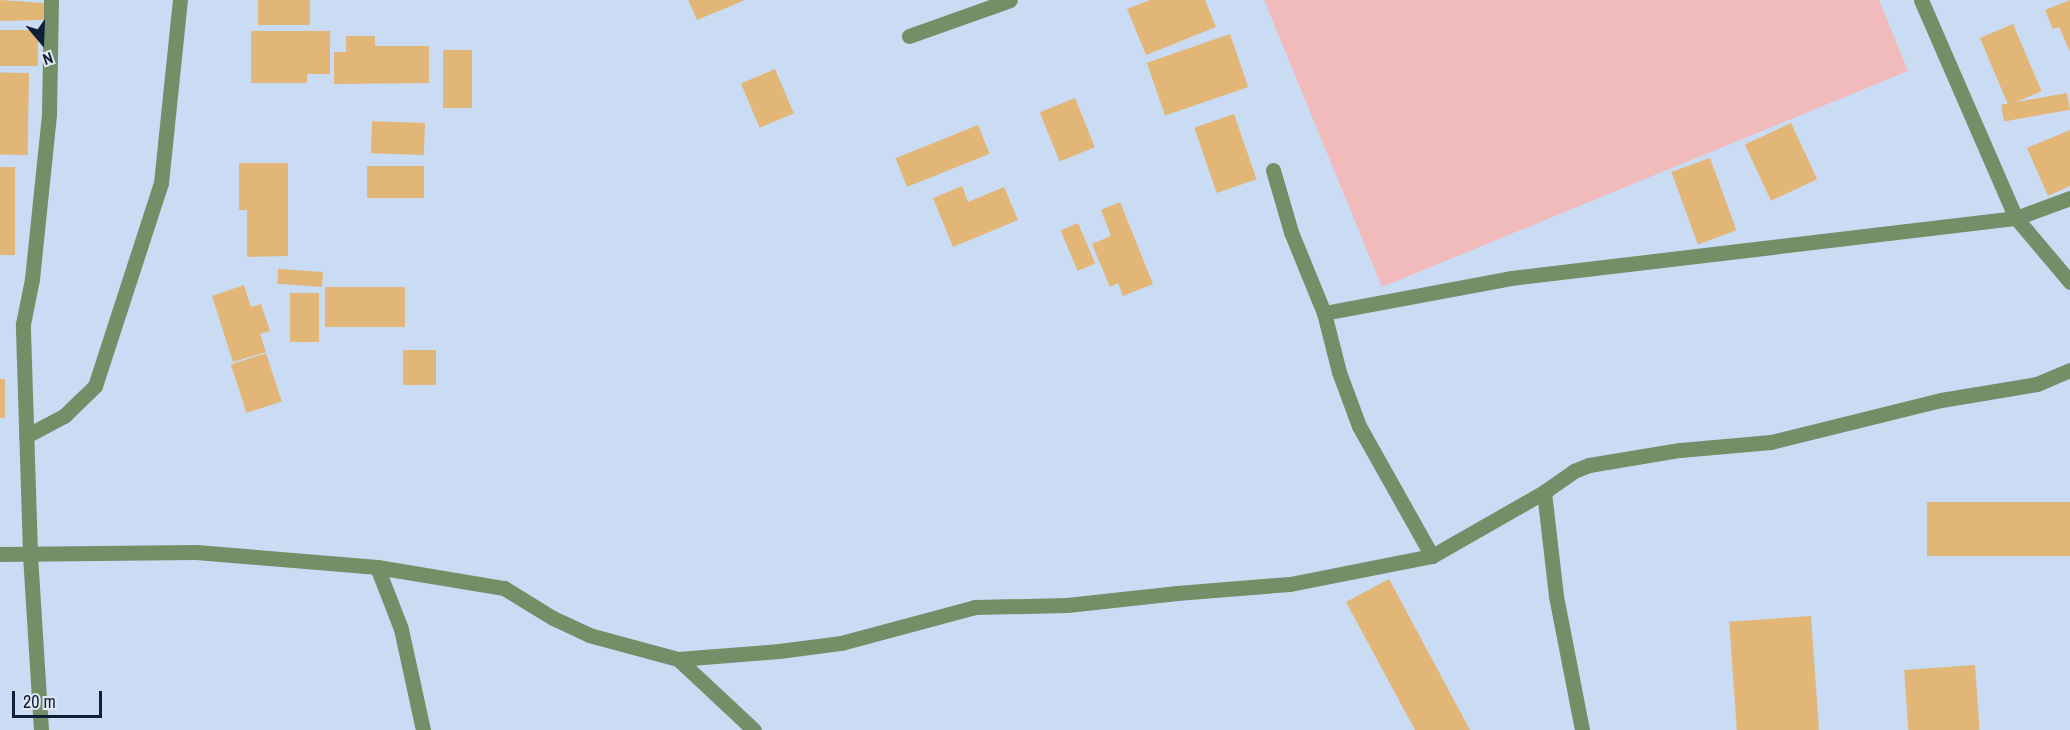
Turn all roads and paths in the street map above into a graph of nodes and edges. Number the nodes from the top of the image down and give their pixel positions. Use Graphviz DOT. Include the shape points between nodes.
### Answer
graph roads {
  1 [pos="51,0"];
  2 [pos="180,0"];
  3 [pos="1010,0"];
  4 [pos="1921,0"];
  5 [pos="909,36"];
  6 [pos="1273,170"];
  7 [pos="2070,198"];
  8 [pos="2016,219"];
  9 [pos="2070,282"];
  10 [pos="1324,313"];
  11 [pos="2070,370"];
  12 [pos="26,436"];
  13 [pos="1544,492"];
  14 [pos="30,553"];
  15 [pos="0,554"];
  16 [pos="1432,556"];
  17 [pos="377,567"];
  18 [pos="678,659"];
  19 [pos="41,730"];
  20 [pos="423,730"];
  21 [pos="754,730"];
  22 [pos="1582,730"];
  1 -- 12 [label="street" via="49,114 32,279 23,324"];
  2 -- 12 [label="street" via="161,183 95,386 64,416"];
  3 -- 5 [label="street"];
  4 -- 8 [label="street"];
  6 -- 10 [label="street" via="1291,232"];
  7 -- 8 [label="street"];
  8 -- 9 [label="street"];
  8 -- 10 [label="street" via="1511,278"];
  10 -- 16 [label="street" via="1339,372 1359,426"];
  11 -- 13 [label="street" via="2037,384 1941,400 1771,442 1617,458 1574,471"];
  12 -- 14 [label="street"];
  13 -- 16 [label="street"];
  13 -- 22 [label="street" via="1556,596"];
  14 -- 15 [label="street"];
  14 -- 17 [label="street" via="195,552"];
  14 -- 19 [label="street"];
  16 -- 18 [label="street" via="1290,584 1067,605 975,607 841,643"];
  17 -- 18 [label="street" via="504,588 589,635"];
  17 -- 20 [label="street" via="401,629"];
  18 -- 21 [label="street"];
}
